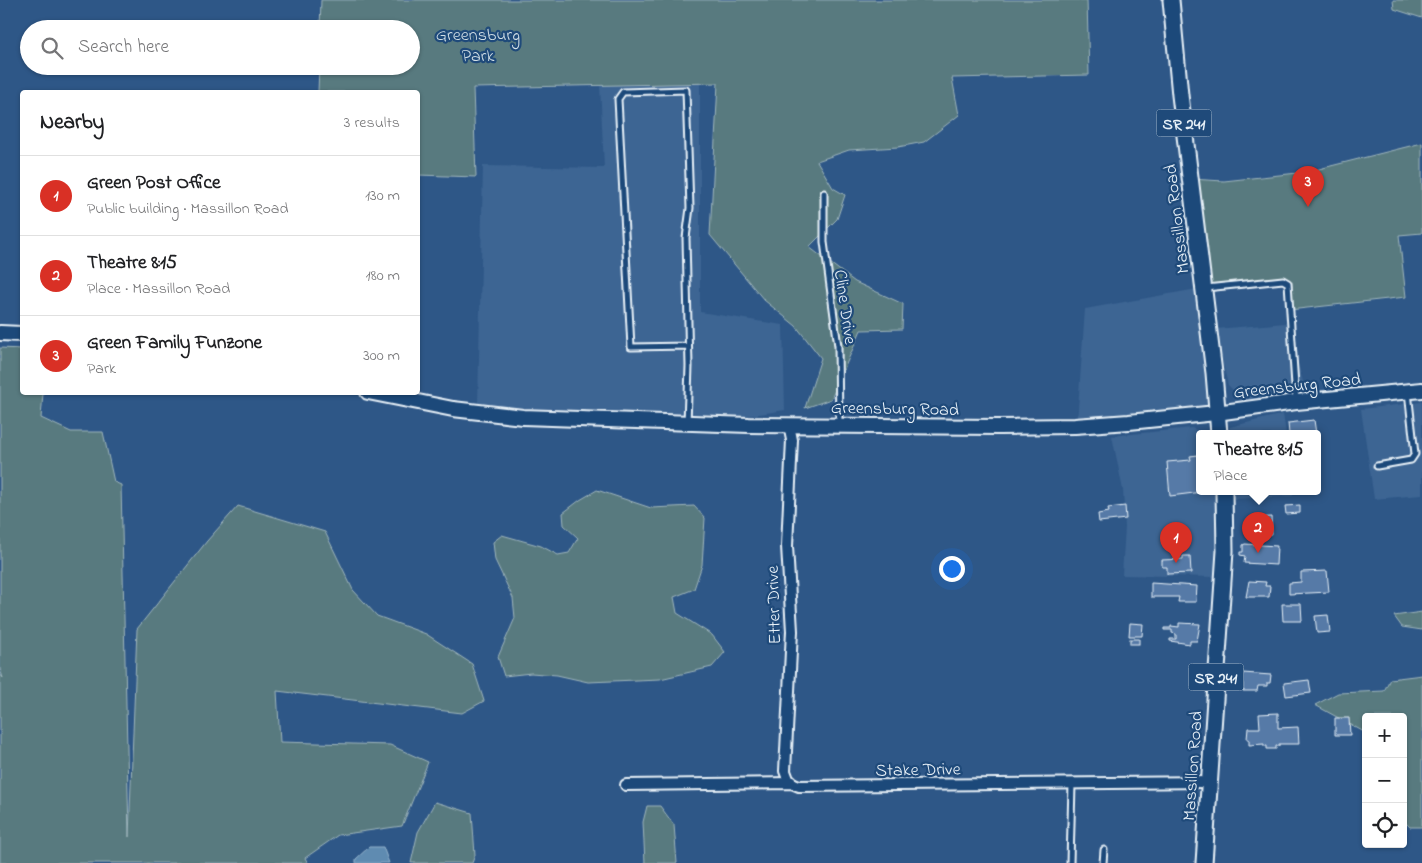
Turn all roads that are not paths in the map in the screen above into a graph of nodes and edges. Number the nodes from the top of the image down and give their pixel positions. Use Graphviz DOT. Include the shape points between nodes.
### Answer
graph roads {
  1 [pos="1171,0"];
  2 [pos="824,192"];
  3 [pos="1203,288"];
  4 [pos="0,333"];
  5 [pos="20,334"];
  6 [pos="688,346"];
  7 [pos="1422,390"];
  8 [pos="1408,392"];
  9 [pos="383,395"];
  10 [pos="1296,402"];
  11 [pos="1216,413"];
  12 [pos="687,423"];
  13 [pos="789,425"];
  14 [pos="839,426"];
  15 [pos="1218,430"];
  16 [pos="1376,466"];
  17 [pos="1224,495"];
  18 [pos="1210,782"];
  19 [pos="792,783"];
  20 [pos="1072,784"];
  21 [pos="626,785"];
  22 [pos="1104,850"];
  23 [pos="1070,863"];
  24 [pos="1103,863"];
  25 [pos="1204,863"];
  1 -- 3 [label="main road, Massillon Road / SR 241"];
  2 -- 14 [label="lane, Cline Drive" via="824,242 838,346"];
  3 -- 10 [label="lane" via="1283,280 1288,283"];
  3 -- 11 [label="main road, Massillon Road / SR 241"];
  4 -- 5 [label="main road"];
  6 -- 6 [label="lane" via="686,238 690,208 686,90 623,92 618,99 631,347"];
  6 -- 12 [label="lane"];
  7 -- 8 [label="main road, Greensburg Road"];
  8 -- 10 [label="main road, Greensburg Road"];
  8 -- 16 [label="lane" via="1415,454 1411,460"];
  9 -- 12 [label="main road, Greensburg Road" via="453,409 533,418"];
  10 -- 11 [label="main road, Greensburg Road"];
  11 -- 14 [label="main road, Greensburg Road" via="1075,426"];
  11 -- 15 [label="main road, Massillon Road / SR 241"];
  12 -- 13 [label="main road, Greensburg Road"];
  13 -- 14 [label="main road, Greensburg Road"];
  13 -- 19 [label="street, Etter Drive" via="792,440 787,546 792,631 785,771"];
  17 -- 18 [label="main road, Massillon Road / SR 241" via="1224,551"];
  18 -- 20 [label="street, Stake Drive"];
  18 -- 25 [label="main road, Massillon Road / SR 241"];
  19 -- 20 [label="street, Stake Drive" via="799,786"];
  19 -- 21 [label="street, Stake Drive"];
  20 -- 23 [label="lane"];
  22 -- 24 [label="lane"];
}
